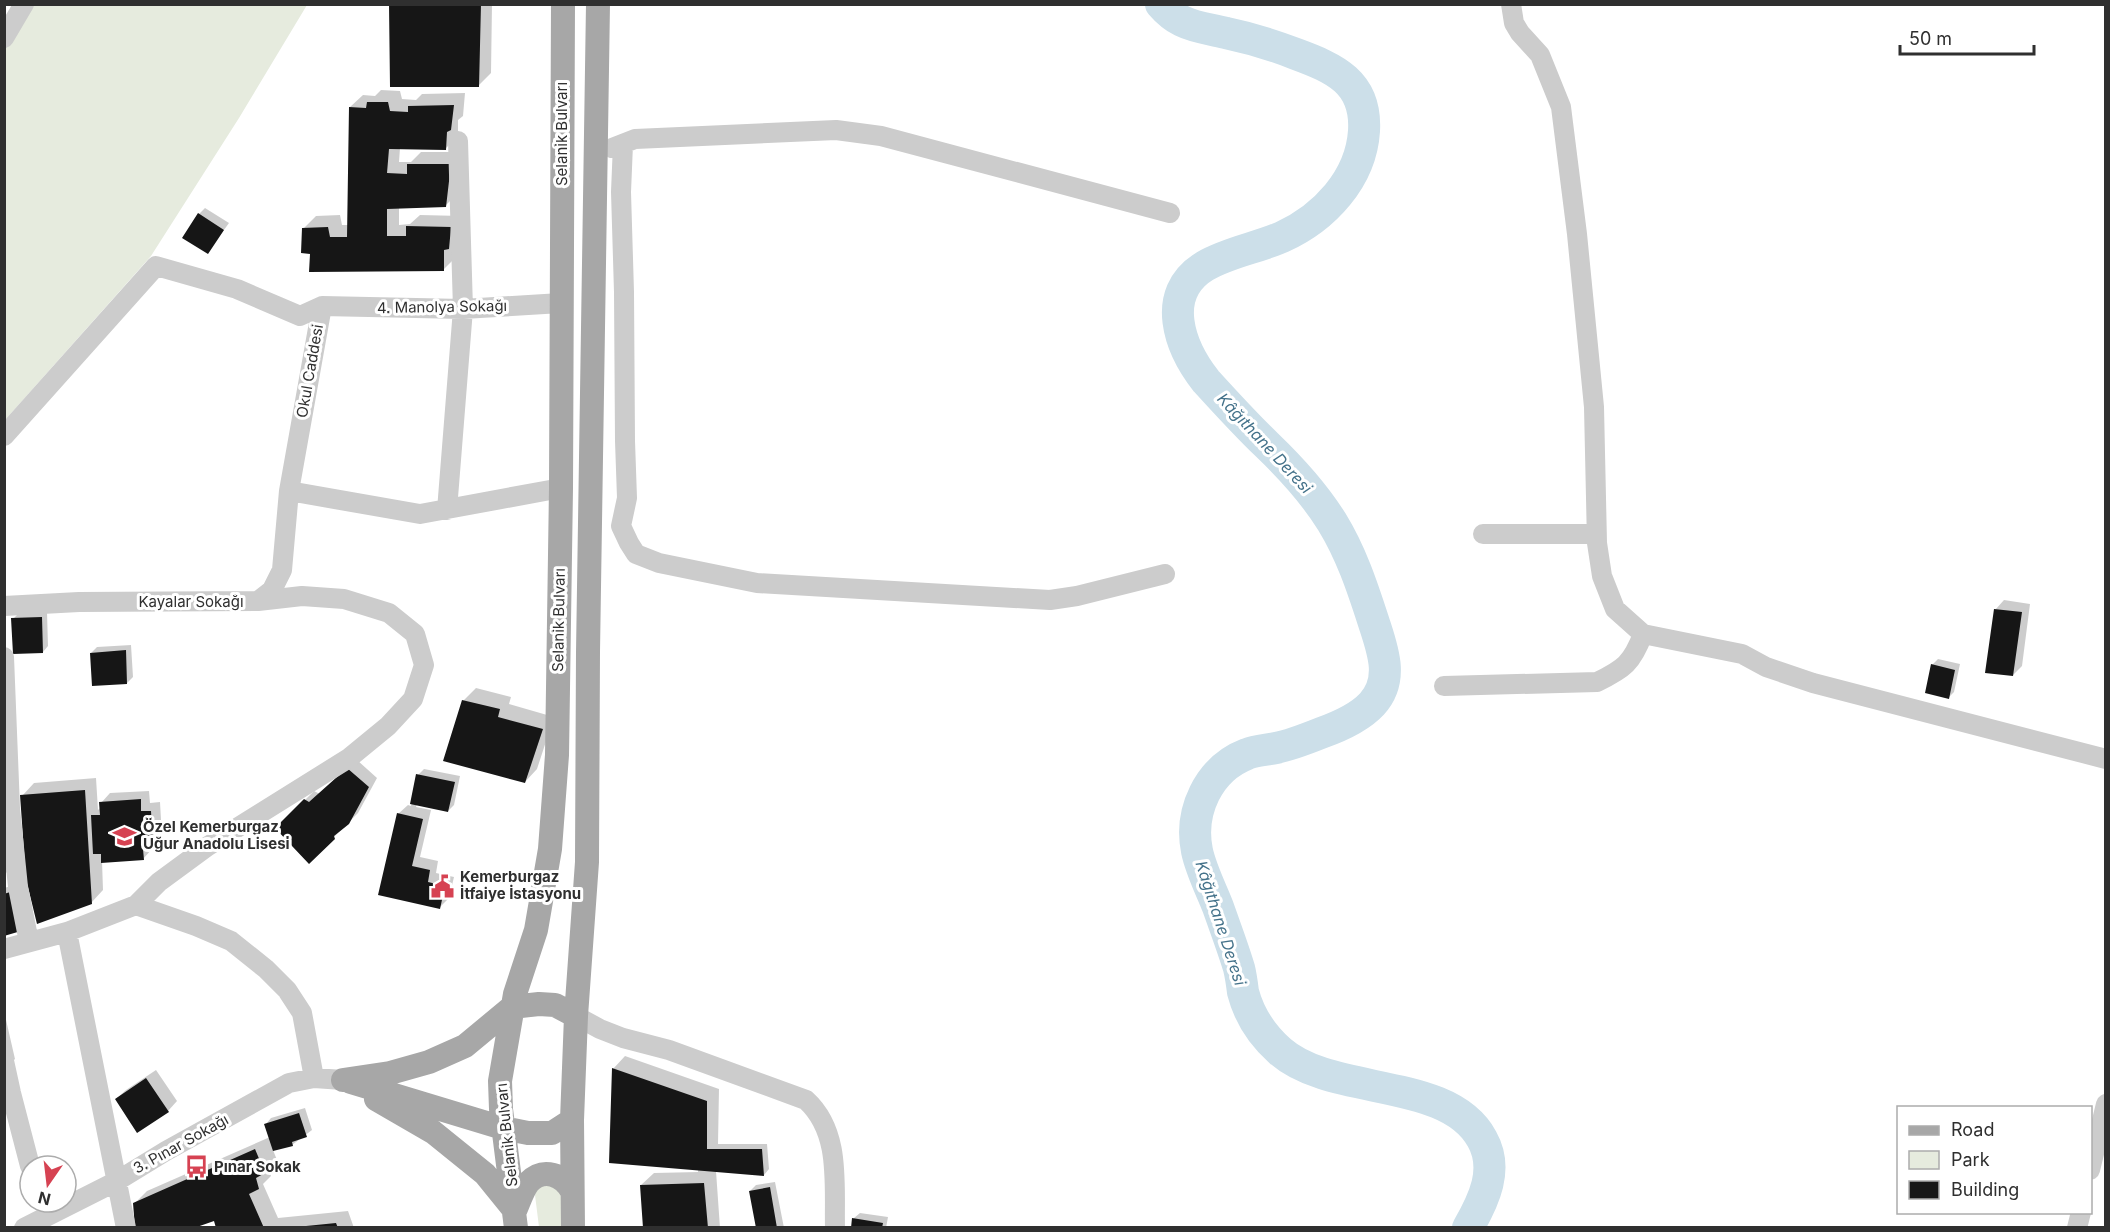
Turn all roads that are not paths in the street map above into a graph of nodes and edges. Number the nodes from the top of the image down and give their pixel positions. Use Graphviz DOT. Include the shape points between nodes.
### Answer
graph roads {
  1 [pos="24,4"];
  2 [pos="563,4"];
  3 [pos="598,4"];
  4 [pos="1511,4"];
  5 [pos="4,38"];
  6 [pos="596,108"];
  7 [pos="562,109"];
  8 [pos="458,141"];
  9 [pos="623,144"];
  10 [pos="595,154"];
  11 [pos="1170,213"];
  12 [pos="561,303"];
  13 [pos="322,306"];
  14 [pos="464,309"];
  15 [pos="4,436"];
  16 [pos="561,488"];
  17 [pos="289,491"];
  18 [pos="447,510"];
  19 [pos="1483,534"];
  20 [pos="1596,534"];
  21 [pos="1165,574"];
  22 [pos="258,601"];
  23 [pos="4,606"];
  24 [pos="1643,634"];
  25 [pos="4,657"];
  26 [pos="1444,686"];
  27 [pos="2106,759"];
  28 [pos="136,905"];
  29 [pos="67,932"];
  30 [pos="29,942"];
  31 [pos="4,949"];
  32 [pos="512,1007"];
  33 [pos="576,1016"];
  34 [pos="4,1061"];
  35 [pos="314,1078"];
  36 [pos="343,1080"];
  37 [pos="2106,1104"];
  38 [pos="572,1120"];
  39 [pos="503,1128"];
  40 [pos="27,1154"];
  41 [pos="2092,1166"];
  42 [pos="117,1181"];
  43 [pos="572,1191"];
  44 [pos="78,1195"];
  45 [pos="36,1214"];
  46 [pos="516,1219"];
  47 [pos="24,1227"];
  48 [pos="126,1227"];
  49 [pos="573,1227"];
  50 [pos="835,1227"];
  1 -- 5 [label="street"];
  2 -- 7 [label="main road, Selanik Bulvarı"];
  3 -- 6 [label="main road, Selanik Bulvarı"];
  4 -- 20 [label="street" via="1514,22 1540,55 1561,107 1594,407"];
  6 -- 7 [label="main road"];
  6 -- 10 [label="main road, Selanik Bulvarı"];
  7 -- 12 [label="main road, Selanik Bulvarı"];
  8 -- 14 [label="street"];
  9 -- 10 [label="street"];
  9 -- 11 [label="street" via="634,139 836,130 881,136"];
  9 -- 21 [label="street" via="627,498 621,526 636,554 659,563 757,583 1050,600"];
  10 -- 33 [label="main road, Selanik Bulvarı" via="588,862"];
  12 -- 14 [label="street, 4. Manolya Sokağı"];
  12 -- 16 [label="main road, Selanik Bulvarı"];
  13 -- 14 [label="street, 4. Manolya Sokağı"];
  13 -- 15 [label="street, Okul Caddesi" via="300,316 237,289 156,266"];
  13 -- 17 [label="street, Okul Caddesi"];
  14 -- 18 [label="street"];
  16 -- 18 [label="street"];
  16 -- 32 [label="main road, Selanik Bulvarı" via="557,755 550,849 536,930"];
  17 -- 18 [label="street" via="420,514"];
  17 -- 22 [label="street, Kayalar Sokağı" via="282,570 272,590"];
  19 -- 20 [label="street"];
  20 -- 24 [label="street" via="1602,576 1615,609"];
  22 -- 23 [label="street, Kayalar Sokağı"];
  22 -- 28 [label="street" via="302,596 344,599 389,613 415,634 424,665 413,699 349,758 208,846 159,882"];
  24 -- 26 [label="street" via="1635,655 1618,672 1597,682"];
  24 -- 27 [label="street" via="1742,654 1813,683"];
  25 -- 30 [label="street" via="10,808 18,887"];
  28 -- 29 [label="street"];
  28 -- 35 [label="street" via="231,941 266,969 302,1013"];
  29 -- 30 [label="street"];
  29 -- 42 [label="street"];
  30 -- 31 [label="street"];
  32 -- 33 [label="main road" via="555,1005"];
  32 -- 36 [label="main road" via="465,1046 429,1062"];
  32 -- 39 [label="main road, Selanik Bulvarı" via="500,1081"];
  33 -- 38 [label="main road, Selanik Bulvarı"];
  33 -- 50 [label="street" via="623,1038 669,1050 806,1100 818,1111 834,1154"];
  34 -- 40 [label="street"];
  35 -- 36 [label="street, 3. Pınar Sokağı"];
  35 -- 42 [label="street, 3. Pınar Sokağı" via="289,1083"];
  36 -- 39 [label="main road"];
  36 -- 46 [label="main road" via="433,1132 485,1174"];
  37 -- 41 [label="street"];
  38 -- 39 [label="main road" via="552,1133"];
  38 -- 43 [label="main road, Selanik Bulvarı"];
  39 -- 46 [label="main road, Selanik Bulvarı"];
  42 -- 44 [label="street, 3. Pınar Sokağı"];
  42 -- 48 [label="street"];
  43 -- 46 [label="main road" via="555,1174 540,1174 528,1183"];
  43 -- 49 [label="main road, Selanik Bulvarı"];
  45 -- 47 [label="street, 3. Pınar Sokağı"];
}
